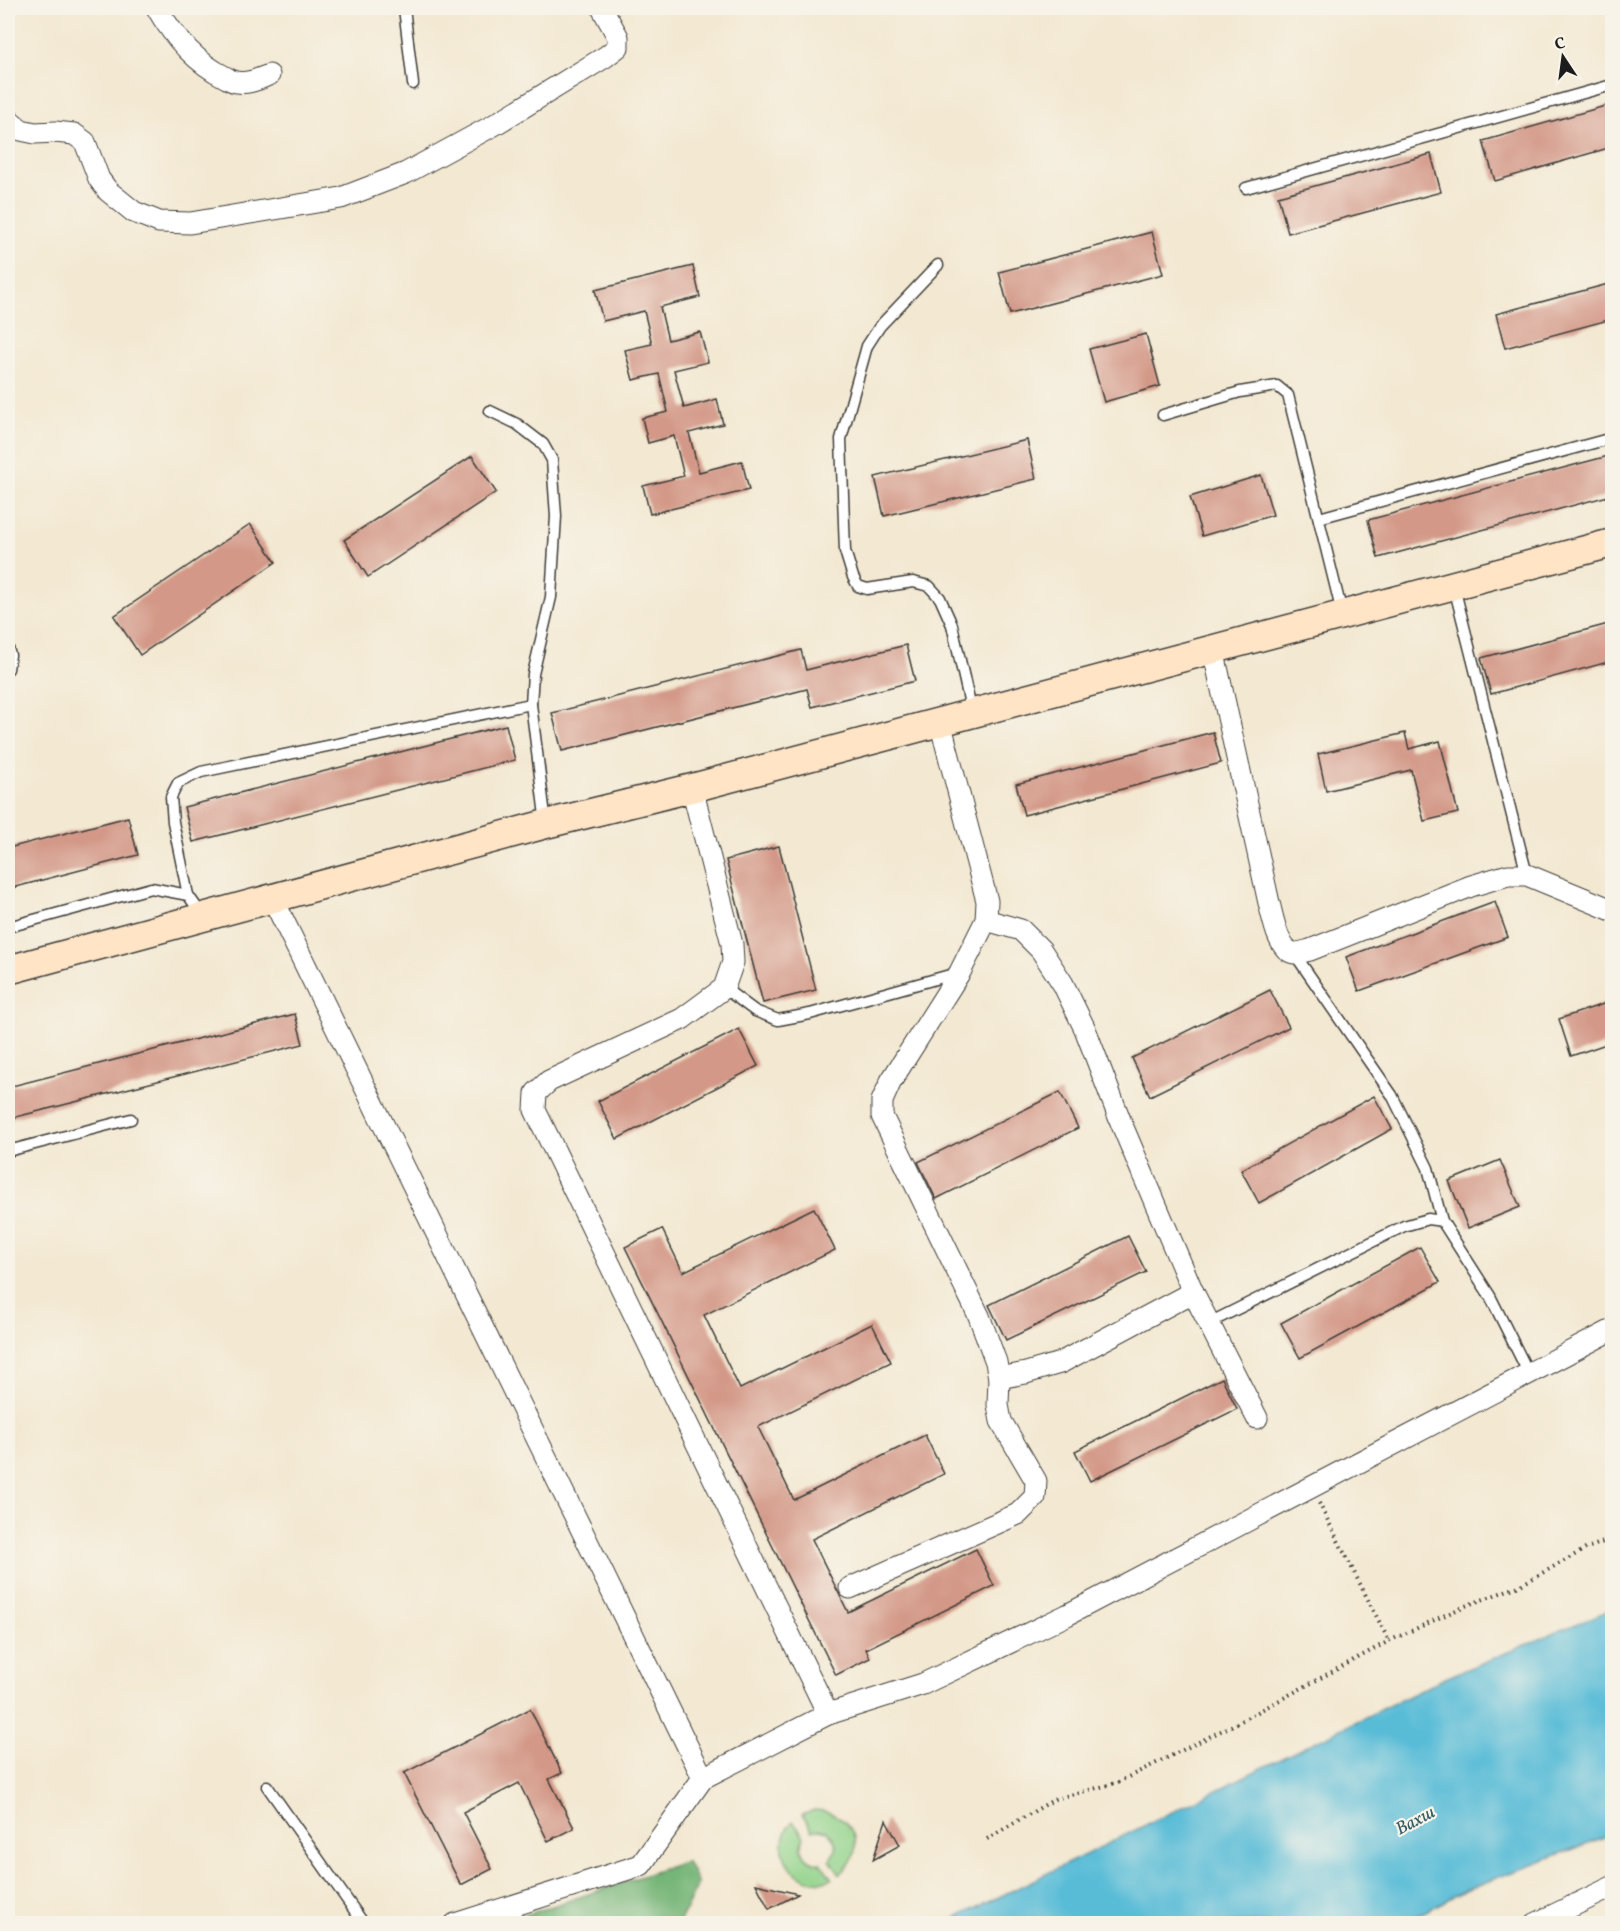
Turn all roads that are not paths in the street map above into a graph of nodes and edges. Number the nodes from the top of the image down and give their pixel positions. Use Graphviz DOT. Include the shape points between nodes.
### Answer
graph roads {
  1 [pos="157,8"];
  2 [pos="404,8"];
  3 [pos="602,8"];
  4 [pos="268,75"];
  5 [pos="413,84"];
  6 [pos="1612,85"];
  7 [pos="8,119"];
  8 [pos="1246,188"];
  9 [pos="938,265"];
  10 [pos="490,411"];
  11 [pos="1163,415"];
  12 [pos="1612,438"];
  13 [pos="1319,518"];
  14 [pos="1612,543"];
  15 [pos="1453,585"];
  16 [pos="1343,615"];
  17 [pos="8,648"];
  18 [pos="1213,649"];
  19 [pos="8,669"];
  20 [pos="531,704"];
  21 [pos="972,713"];
  22 [pos="940,722"];
  23 [pos="692,788"];
  24 [pos="546,824"];
  25 [pos="1527,874"];
  26 [pos="188,895"];
  27 [pos="273,899"];
  28 [pos="1612,910"];
  29 [pos="204,918"];
  30 [pos="986,920"];
  31 [pos="8,927"];
  32 [pos="1294,953"];
  33 [pos="8,970"];
  34 [pos="960,972"];
  35 [pos="724,988"];
  36 [pos="132,1119"];
  37 [pos="8,1151"];
  38 [pos="1442,1221"];
  39 [pos="1193,1292"];
  40 [pos="1209,1323"];
  41 [pos="1612,1330"];
  42 [pos="1529,1374"];
  43 [pos="999,1378"];
  44 [pos="1257,1418"];
  45 [pos="850,1588"];
  46 [pos="828,1714"];
  47 [pos="703,1778"];
  48 [pos="267,1786"];
  49 [pos="1612,1887"];
  50 [pos="364,1923"];
  51 [pos="455,1923"];
  52 [pos="1535,1923"];
  1 -- 4 [label="street" via="181,43 209,69 236,82 251,82"];
  2 -- 5 [label="lane"];
  3 -- 7 [label="street" via="618,37 618,47 605,57 494,126 406,173 340,198 190,223 159,222 134,212 108,191 99,179 85,142 74,134 21,130"];
  6 -- 8 [label="lane"];
  9 -- 21 [label="lane" via="880,326 867,346 841,439 845,551 858,586 867,589 913,582 929,586 940,598 952,625"];
  10 -- 20 [label="lane" via="517,424 543,444 552,460 556,516 551,597 533,674"];
  11 -- 13 [label="lane" via="1240,392 1277,386 1288,395"];
  12 -- 13 [label="lane"];
  13 -- 16 [label="lane"];
  14 -- 15 [label="main road"];
  15 -- 16 [label="main road"];
  15 -- 25 [label="lane"];
  16 -- 18 [label="main road"];
  17 -- 19 [label="lane"];
  18 -- 21 [label="main road"];
  18 -- 32 [label="street" via="1277,932 1284,948"];
  20 -- 24 [label="lane"];
  20 -- 26 [label="lane" via="201,772 178,783 171,797 173,822"];
  21 -- 22 [label="main road"];
  22 -- 23 [label="main road"];
  22 -- 30 [label="street" via="987,901"];
  23 -- 24 [label="main road"];
  23 -- 35 [label="street" via="732,944 733,962"];
  24 -- 27 [label="main road"];
  25 -- 28 [label="street"];
  25 -- 32 [label="street" via="1509,874 1471,886"];
  26 -- 29 [label="lane"];
  26 -- 31 [label="lane" via="150,888"];
  27 -- 29 [label="main road"];
  27 -- 47 [label="street"];
  29 -- 33 [label="main road"];
  30 -- 34 [label="street"];
  30 -- 39 [label="street" via="1021,930 1041,950 1063,984"];
  32 -- 38 [label="lane" via="1392,1095 1428,1168"];
  34 -- 35 [label="lane" via="778,1020 755,1011"];
  34 -- 43 [label="street" via="891,1081 882,1101 882,1116 979,1316"];
  35 -- 46 [label="street" via="682,1019 549,1082 536,1093 535,1110"];
  36 -- 37 [label="lane"];
  38 -- 40 [label="lane" via="1428,1219 1404,1226"];
  38 -- 42 [label="lane" via="1490,1296"];
  39 -- 40 [label="street"];
  39 -- 43 [label="street" via="1060,1363"];
  40 -- 44 [label="street"];
  41 -- 42 [label="street"];
  42 -- 46 [label="street" via="1067,1615 923,1684"];
  43 -- 45 [label="street" via="1000,1421 1036,1481 1035,1497 1018,1514"];
  46 -- 47 [label="street"];
  47 -- 51 [label="street" via="641,1864"];
  48 -- 50 [label="lane"];
  49 -- 52 [label="street"];
}
